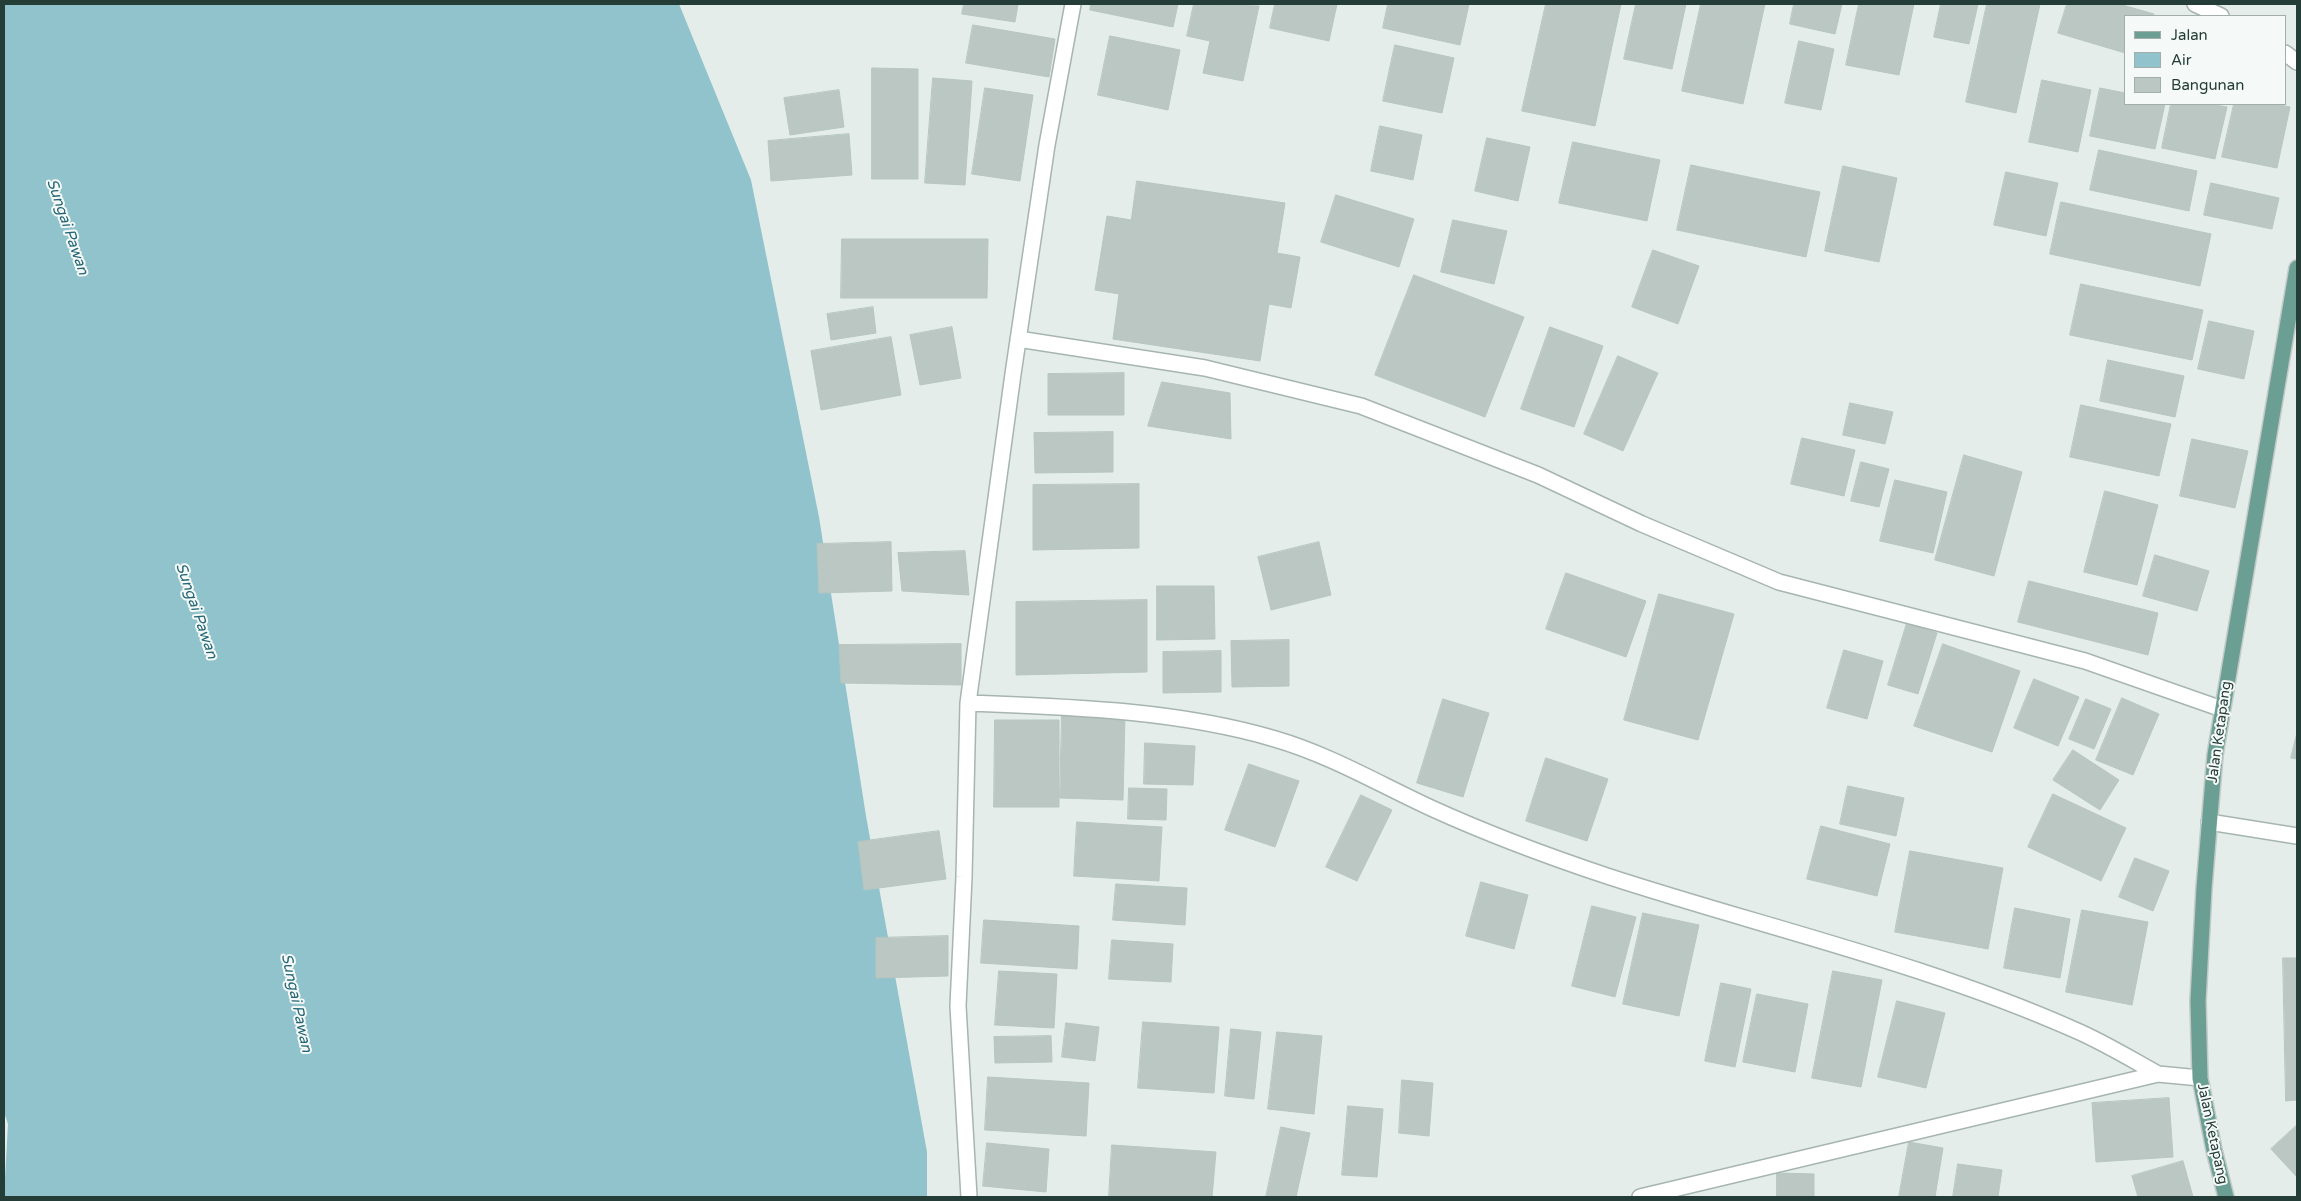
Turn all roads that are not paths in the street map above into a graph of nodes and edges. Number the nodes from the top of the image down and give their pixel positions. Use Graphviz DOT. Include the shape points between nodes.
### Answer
graph roads {
  1 [pos="1073,4"];
  2 [pos="2195,4"];
  3 [pos="2219,15"];
  4 [pos="2286,54"];
  5 [pos="2297,62"];
  6 [pos="2297,268"];
  7 [pos="1018,339"];
  8 [pos="968,703"];
  9 [pos="2222,709"];
  10 [pos="2209,822"];
  11 [pos="2297,836"];
  12 [pos="2158,1074"];
  13 [pos="2200,1078"];
  14 [pos="969,1197"];
  15 [pos="1640,1197"];
  16 [pos="2226,1197"];
  1 -- 7 [label="street"];
  2 -- 3 [label="street"];
  4 -- 5 [label="street"];
  6 -- 9 [label="main road, Jalan Ketapang"];
  7 -- 8 [label="street"];
  7 -- 9 [label="street" via="1205,368 1361,406 1538,476 1779,582 2084,661"];
  8 -- 12 [label="street" via="1082,708 1200,722 1275,739 1342,763 1478,830 1607,876 1879,957 2008,1002 2078,1031"];
  8 -- 14 [label="street" via="958,1006"];
  9 -- 10 [label="main road, Jalan Ketapang"];
  10 -- 11 [label="street"];
  10 -- 13 [label="main road, Jalan Ketapang" via="2198,1001"];
  12 -- 13 [label="street"];
  12 -- 15 [label="street"];
  13 -- 16 [label="main road, Jalan Ketapang"];
}
